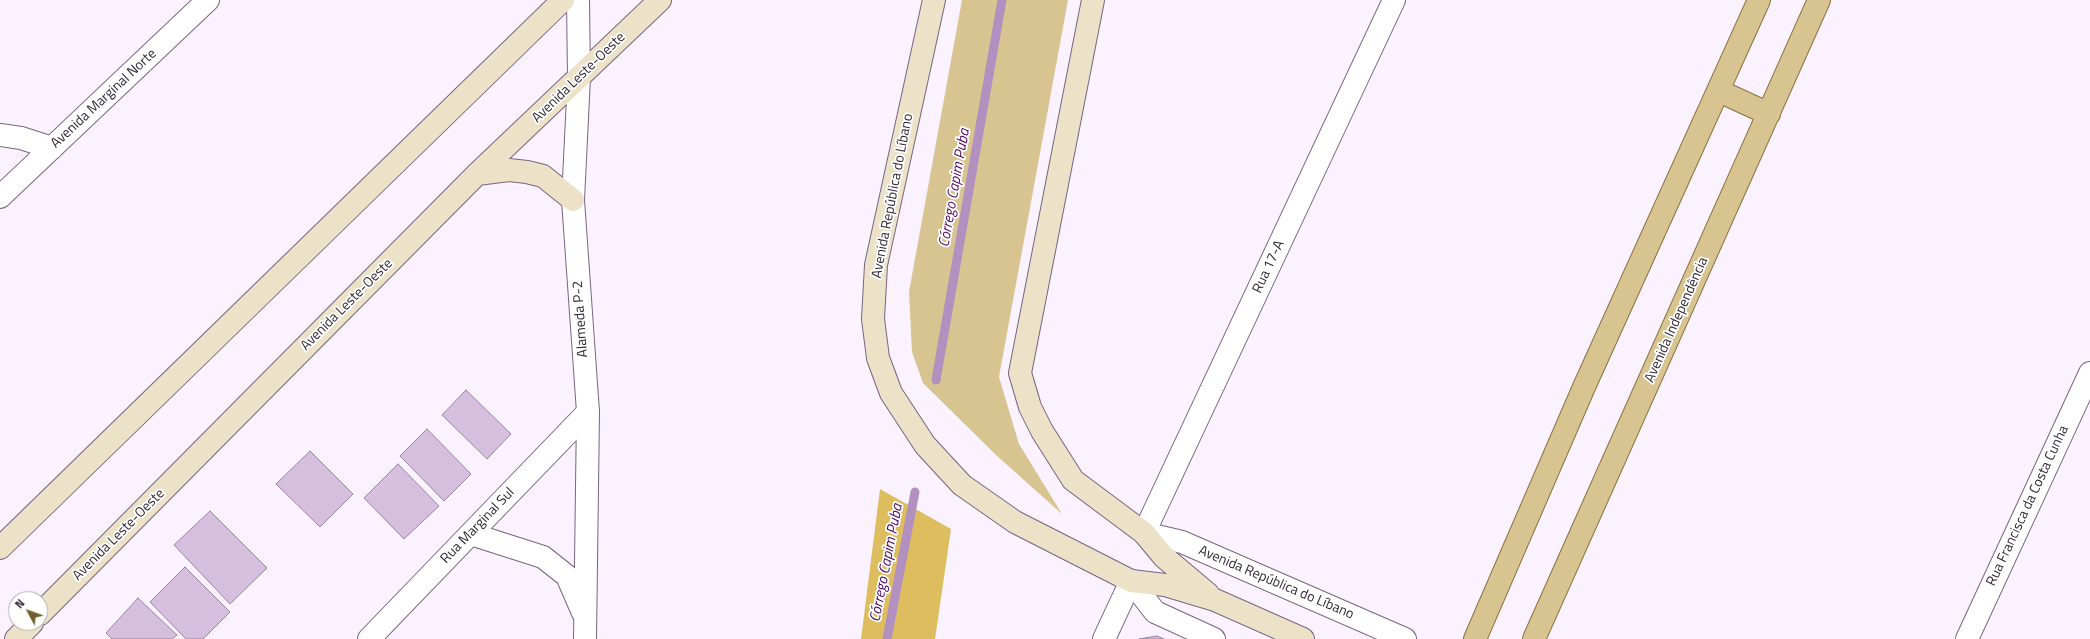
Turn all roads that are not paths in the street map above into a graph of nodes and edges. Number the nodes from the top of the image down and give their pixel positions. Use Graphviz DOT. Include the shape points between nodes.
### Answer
graph roads {
  1 [pos="208,0"];
  2 [pos="563,0"];
  3 [pos="578,0"];
  4 [pos="660,0"];
  5 [pos="934,0"];
  6 [pos="1093,0"];
  7 [pos="1394,0"];
  8 [pos="1759,0"];
  9 [pos="1820,0"];
  10 [pos="579,77"];
  11 [pos="1719,91"];
  12 [pos="1769,114"];
  13 [pos="0,135"];
  14 [pos="52,148"];
  15 [pos="477,174"];
  16 [pos="0,197"];
  17 [pos="573,200"];
  18 [pos="2090,374"];
  19 [pos="588,412"];
  20 [pos="1144,533"];
  21 [pos="471,534"];
  22 [pos="0,548"];
  23 [pos="1131,581"];
  24 [pos="1215,600"];
  25 [pos="48,606"];
  26 [pos="586,629"];
  27 [pos="24,631"];
  28 [pos="1472,638"];
  29 [pos="16,639"];
  30 [pos="369,639"];
  31 [pos="1104,639"];
  32 [pos="1214,639"];
  33 [pos="1303,639"];
  34 [pos="1405,639"];
  35 [pos="1534,639"];
  36 [pos="1967,639"];
  1 -- 14 [label="street, Avenida Marginal Norte"];
  2 -- 22 [label="main road"];
  3 -- 10 [label="street, Alameda P-2"];
  4 -- 10 [label="main road, Avenida Leste-Oeste"];
  5 -- 23 [label="main road, Avenida República do Líbano" via="876,265 873,319 878,358 891,393 920,439 962,485 1015,522"];
  6 -- 20 [label="main road, Avenida República do Líbano" via="1020,373 1030,407 1073,480"];
  7 -- 20 [label="street, Rua 17-A"];
  8 -- 11 [label="main road"];
  9 -- 12 [label="main road, Avenida Independência"];
  10 -- 15 [label="main road, Avenida Leste-Oeste"];
  10 -- 17 [label="street, Alameda P-2"];
  11 -- 12 [label="main road"];
  11 -- 28 [label="main road"];
  12 -- 35 [label="main road, Avenida Independência"];
  13 -- 14 [label="street" via="21,138"];
  14 -- 16 [label="street, Avenida Marginal Norte"];
  15 -- 17 [label="main road" via="509,170 542,176"];
  15 -- 25 [label="main road, Avenida Leste-Oeste"];
  17 -- 19 [label="street, Alameda P-2"];
  18 -- 36 [label="street, Rua Francisca da Costa Cunha"];
  19 -- 21 [label="street, Rua Marginal Sul"];
  19 -- 26 [label="street, Alameda P-2"];
  20 -- 24 [label="main road, Avenida República do Líbano" via="1164,557"];
  20 -- 34 [label="street, Avenida República do Líbano" via="1182,542"];
  21 -- 26 [label="street" via="543,557 567,576"];
  21 -- 30 [label="street, Rua Marginal Sul"];
  23 -- 24 [label="main road, Avenida República do Líbano" via="1165,585"];
  23 -- 31 [label="street"];
  23 -- 32 [label="street, Avenida República do Líbano" via="1155,612"];
  24 -- 33 [label="main road, Avenida República do Líbano"];
  27 -- 29 [label="main road"];
}
